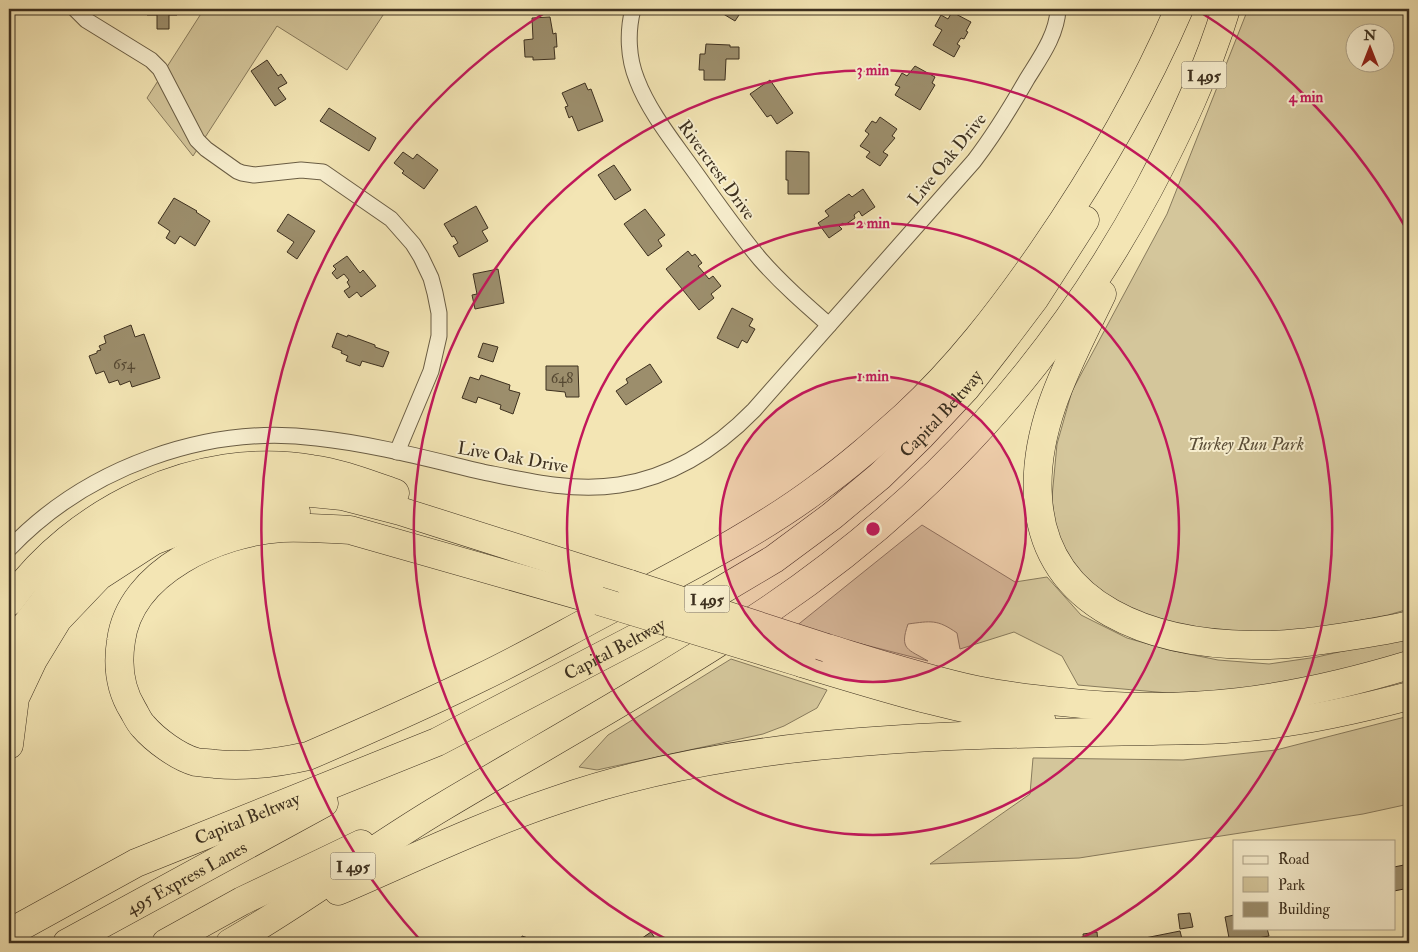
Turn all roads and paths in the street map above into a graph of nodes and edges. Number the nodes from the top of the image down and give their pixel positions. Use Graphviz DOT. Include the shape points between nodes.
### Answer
graph roads {
  1 [pos="75,9"];
  2 [pos="633,9"];
  3 [pos="1058,9"];
  4 [pos="1179,9"];
  5 [pos="1184,9"];
  6 [pos="1226,9"];
  7 [pos="1175,139"];
  8 [pos="829,325"];
  9 [pos="397,452"];
  10 [pos="9,548"];
  11 [pos="630,584"];
  12 [pos="599,601"];
  13 [pos="9,602"];
  14 [pos="1409,625"];
  15 [pos="9,658"];
  16 [pos="1409,665"];
  17 [pos="1409,696"];
  18 [pos="1148,731"];
  19 [pos="437,742"];
  20 [pos="9,745"];
  21 [pos="440,808"];
  22 [pos="265,923"];
  23 [pos="9,932"];
  24 [pos="67,943"];
  25 [pos="166,943"];
  26 [pos="230,943"];
  1 -- 9 [label="street" via="86,20 151,60 160,69 197,140 237,171 254,174 301,170 323,172 391,219 413,244 431,278 439,313 438,336 431,371"];
  2 -- 8 [label="street, Rivercrest Drive" via="630,51 636,78 646,100 739,233 790,290"];
  3 -- 8 [label="street, Live Oak Drive" via="1046,47 990,140"];
  4 -- 12 [label="highway" via="1128,114 1079,198 986,329 907,414 817,489 756,529 483,677 308,756 236,766 195,762 166,747 142,726 127,700 120,676 122,631 137,599 150,583 177,563 211,545 281,528 350,530"];
  5 -- 19 [label="highway, Capital Beltway / I 495" via="1141,119 1092,210 1004,340 922,436 832,516 774,559 634,639"];
  6 -- 7 [label="highway, I 495" via="1202,78"];
  7 -- 14 [label="highway" via="1050,410 1038,471 1037,495 1045,537 1053,555 1082,594 1100,607 1147,629 1181,637 1252,646 1318,641"];
  7 -- 21 [label="highway, I 495" via="1127,229 1062,329 992,417 903,506 756,618 644,689"];
  8 -- 9 [label="street, Live Oak Drive" via="754,410 717,443 684,464 643,480 594,487 560,486"];
  9 -- 10 [label="street, Live Oak Drive" via="295,436 252,437 187,447 150,458 103,479 40,520"];
  11 -- 13 [label="highway" via="473,527 349,477 311,468 246,466 213,470 176,480 146,491 112,510 71,538 24,580"];
  11 -- 15 [label="highway" via="342,496 291,491 235,492 175,507 139,522 90,554 52,591 26,625"];
  11 -- 16 [label="highway, bridge" via="926,678 980,691 1065,703 1150,708 1228,704 1271,699"];
  12 -- 18 [label="highway, bridge" via="923,699 976,711 1080,726"];
  12 -- 20 [label="highway" via="354,520 276,512 212,518 153,541 106,571 58,619 15,698"];
  17 -- 18 [label="highway" via="1359,709 1267,725"];
  18 -- 22 [label="highway" via="862,742 794,748 634,776 504,819"];
  19 -- 23 [label="highway, Capital Beltway / I 495" via="136,863"];
  19 -- 24 [label="highway, 495 Express Lanes"];
  21 -- 22 [label="highway, I 495"];
  21 -- 25 [label="highway" via="331,858"];
  22 -- 26 [label="highway, I 495"];
}
